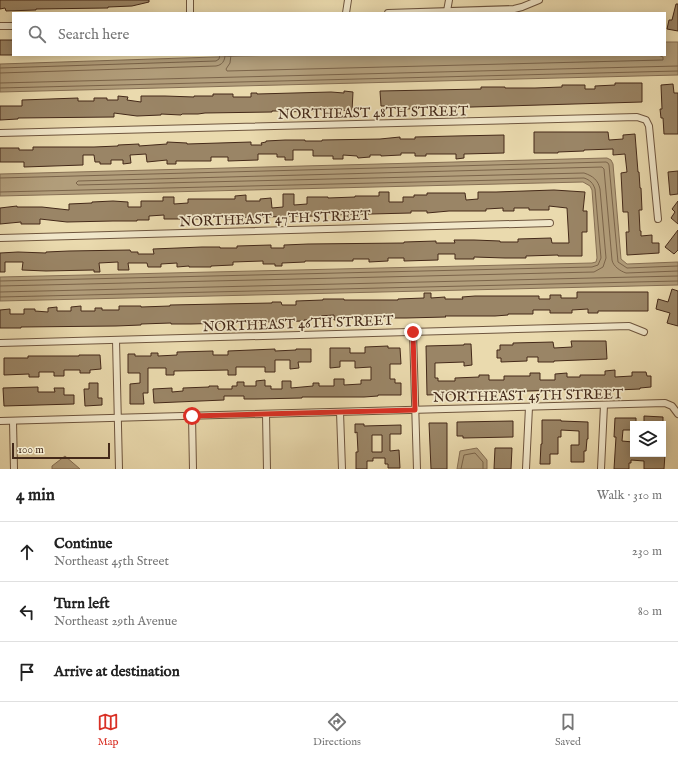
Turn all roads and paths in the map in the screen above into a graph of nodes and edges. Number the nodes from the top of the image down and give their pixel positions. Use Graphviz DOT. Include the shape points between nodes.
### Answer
graph roads {
  1 [pos="190,0"];
  2 [pos="348,0"];
  3 [pos="449,0"];
  4 [pos="539,0"];
  5 [pos="447,11"];
  6 [pos="190,12"];
  7 [pos="346,12"];
  8 [pos="418,12"];
  9 [pos="0,26"];
  10 [pos="12,26"];
  11 [pos="0,133"];
  12 [pos="658,219"];
  13 [pos="550,223"];
  14 [pos="0,238"];
  15 [pos="413,332"];
  16 [pos="644,332"];
  17 [pos="116,340"];
  18 [pos="0,343"];
  19 [pos="604,405"];
  20 [pos="529,407"];
  21 [pos="415,410"];
  22 [pos="340,412"];
  23 [pos="266,414"];
  24 [pos="678,414"];
  25 [pos="192,416"];
  26 [pos="117,418"];
  27 [pos="0,421"];
  28 [pos="13,421"];
  29 [pos="14,469"];
  30 [pos="119,469"];
  31 [pos="193,469"];
  32 [pos="267,469"];
  33 [pos="342,469"];
  34 [pos="417,469"];
  35 [pos="526,469"];
  36 [pos="601,469"];
  1 -- 6 [label="street"];
  2 -- 7 [label="street"];
  3 -- 5 [label="street"];
  4 -- 5 [label="street" via="514,9"];
  5 -- 8 [label="street"];
  9 -- 10 [label="street"];
  11 -- 12 [label="street, NORTHEAST 48TH STREET" via="637,117 646,120 649,126"];
  13 -- 14 [label="street, NORTHEAST 47TH STREET"];
  15 -- 16 [label="street, NORTHEAST 46TH STREET" via="629,326"];
  15 -- 17 [label="street, NORTHEAST 46TH STREET"];
  15 -- 21 [label="street"];
  17 -- 18 [label="street, NORTHEAST 46TH STREET"];
  17 -- 26 [label="street"];
  19 -- 20 [label="street, NORTHEAST 45TH STREET"];
  19 -- 24 [label="street, NORTHEAST 45TH STREET" via="665,403 672,406"];
  19 -- 36 [label="street"];
  20 -- 21 [label="street, NORTHEAST 45TH STREET"];
  20 -- 35 [label="street"];
  21 -- 22 [label="street, NORTHEAST 45TH STREET"];
  21 -- 34 [label="street"];
  22 -- 23 [label="street, NORTHEAST 45TH STREET"];
  22 -- 33 [label="street"];
  23 -- 25 [label="street, NORTHEAST 45TH STREET"];
  23 -- 32 [label="street"];
  25 -- 26 [label="street, NORTHEAST 45TH STREET"];
  25 -- 31 [label="street"];
  26 -- 28 [label="street, NORTHEAST 45TH STREET"];
  26 -- 30 [label="street"];
  27 -- 28 [label="street, NORTHEAST 45TH STREET"];
  28 -- 29 [label="street"];
}
